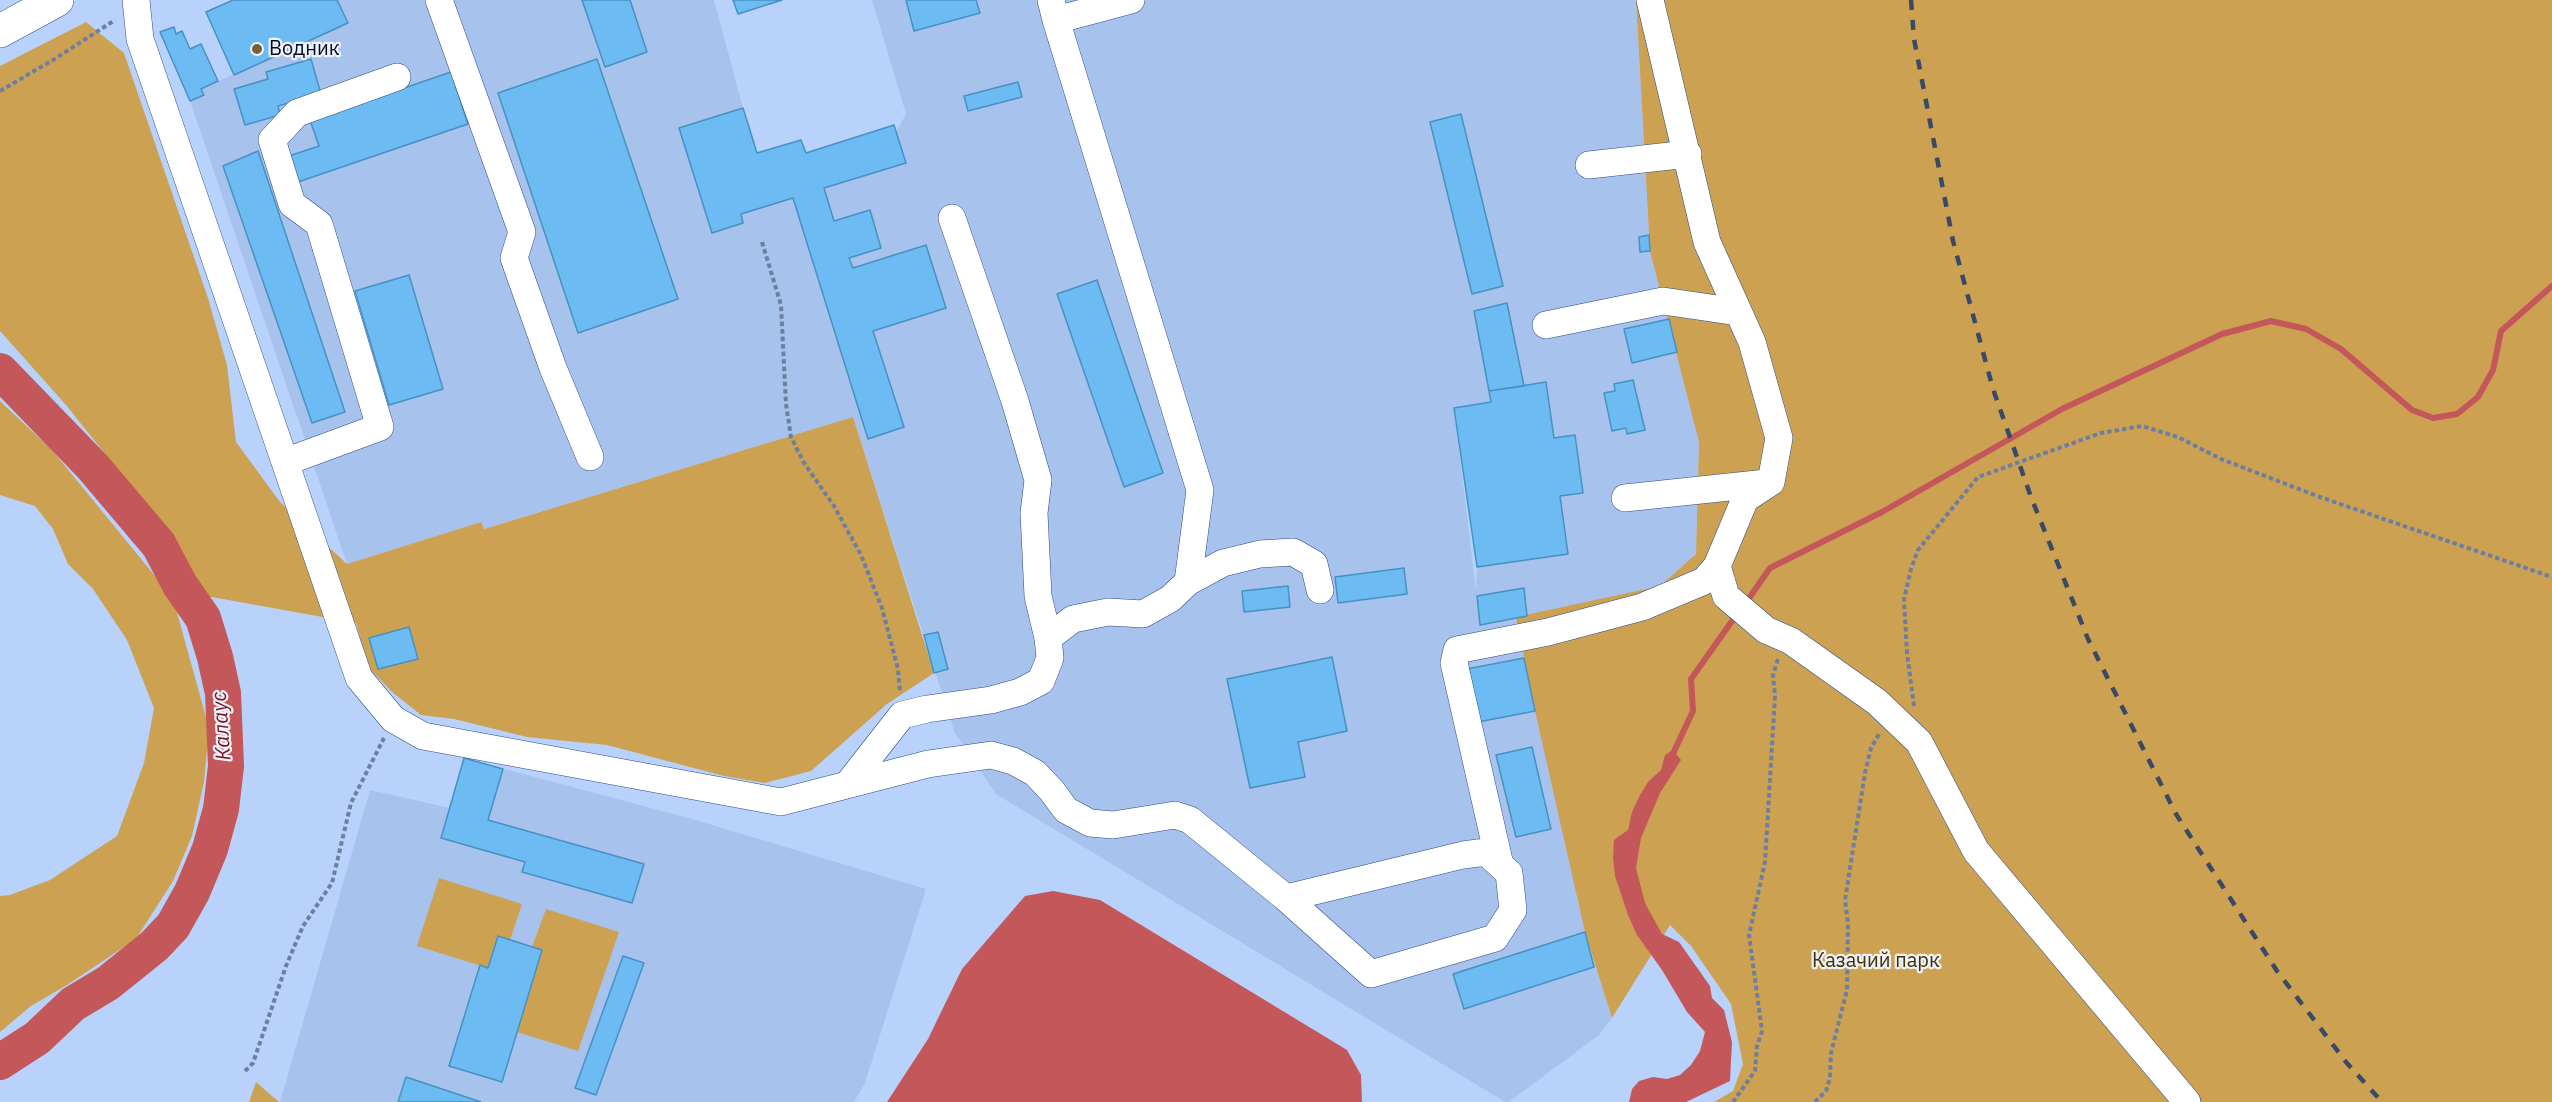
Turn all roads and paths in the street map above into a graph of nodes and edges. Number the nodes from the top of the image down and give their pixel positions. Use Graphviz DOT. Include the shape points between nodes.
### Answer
graph roads {
  1 [pos="57,0"];
  2 [pos="136,0"];
  3 [pos="439,0"];
  4 [pos="1131,0"];
  5 [pos="1650,0"];
  6 [pos="1053,10"];
  7 [pos="115,20"];
  8 [pos="0,31"];
  9 [pos="397,77"];
  10 [pos="0,91"];
  11 [pos="1688,154"];
  12 [pos="1589,165"];
  13 [pos="952,218"];
  14 [pos="762,242"];
  15 [pos="1738,312"];
  16 [pos="1546,325"];
  17 [pos="590,457"];
  18 [pos="285,462"];
  19 [pos="1771,482"];
  20 [pos="1625,498"];
  21 [pos="1717,566"];
  22 [pos="2552,578"];
  23 [pos="1188,582"];
  24 [pos="1320,590"];
  25 [pos="1048,638"];
  26 [pos="1784,638"];
  27 [pos="902,715"];
  28 [pos="1892,716"];
  29 [pos="393,719"];
  30 [pos="1919,741"];
  31 [pos="848,784"];
  32 [pos="1500,865"];
  33 [pos="1286,898"];
  34 [pos="245,1071"];
  35 [pos="1733,1102"];
  36 [pos="1815,1102"];
  37 [pos="2187,1102"];
  1 -- 8 [label="main road"];
  2 -- 18 [label="street" via="140,39"];
  3 -- 17 [label="street" via="522,232 514,258"];
  4 -- 6 [label="street"];
  5 -- 11 [label="street"];
  6 -- 23 [label="street" via="1200,490"];
  7 -- 10 [label="path"];
  9 -- 18 [label="street" via="297,113 272,140 292,204 319,224 380,427"];
  11 -- 12 [label="street"];
  11 -- 15 [label="street" via="1707,242"];
  13 -- 25 [label="street" via="1038,480 1034,513 1038,596"];
  14 -- 27 [label="path" via="781,305 791,437 861,555 882,608 898,669"];
  15 -- 16 [label="street" via="1663,301"];
  15 -- 19 [label="street" via="1752,342 1779,438"];
  18 -- 29 [label="street" via="359,678"];
  19 -- 20 [label="street"];
  19 -- 21 [label="street" via="1745,499"];
  21 -- 26 [label="street" via="1726,596 1766,630"];
  21 -- 32 [label="street" via="1704,581 1606,618 1458,650 1454,663"];
  22 -- 30 [label="path" via="2317,496 2221,459 2178,437 2142,426 2101,433 1978,477 1918,550 1905,599 1907,653"];
  23 -- 24 [label="street" via="1223,563 1260,554 1293,552 1314,564"];
  23 -- 25 [label="street" via="1170,599 1143,614 1108,612 1073,619"];
  25 -- 27 [label="street" via="1050,658 1041,681 990,700"];
  26 -- 28 [label="street"];
  26 -- 35 [label="path" via="1773,675 1765,862 1749,934 1762,1031 1755,1071"];
  27 -- 31 [label="street"];
  28 -- 30 [label="street"];
  28 -- 36 [label="path" via="1871,748 1865,773 1845,900 1847,990 1831,1053 1830,1078 1826,1091"];
  29 -- 31 [label="street" via="423,736 781,802"];
  29 -- 34 [label="path" via="351,803 332,883 303,926 253,1062"];
  30 -- 37 [label="street" via="1976,851"];
  31 -- 33 [label="street" via="928,764 991,755 1035,773 1066,810 1090,823 1113,825 1175,815 1190,820"];
  32 -- 33 [label="street" via="1486,852 1463,855"];
  32 -- 33 [label="street" via="1509,873 1513,910 1495,938 1371,974"];
}
